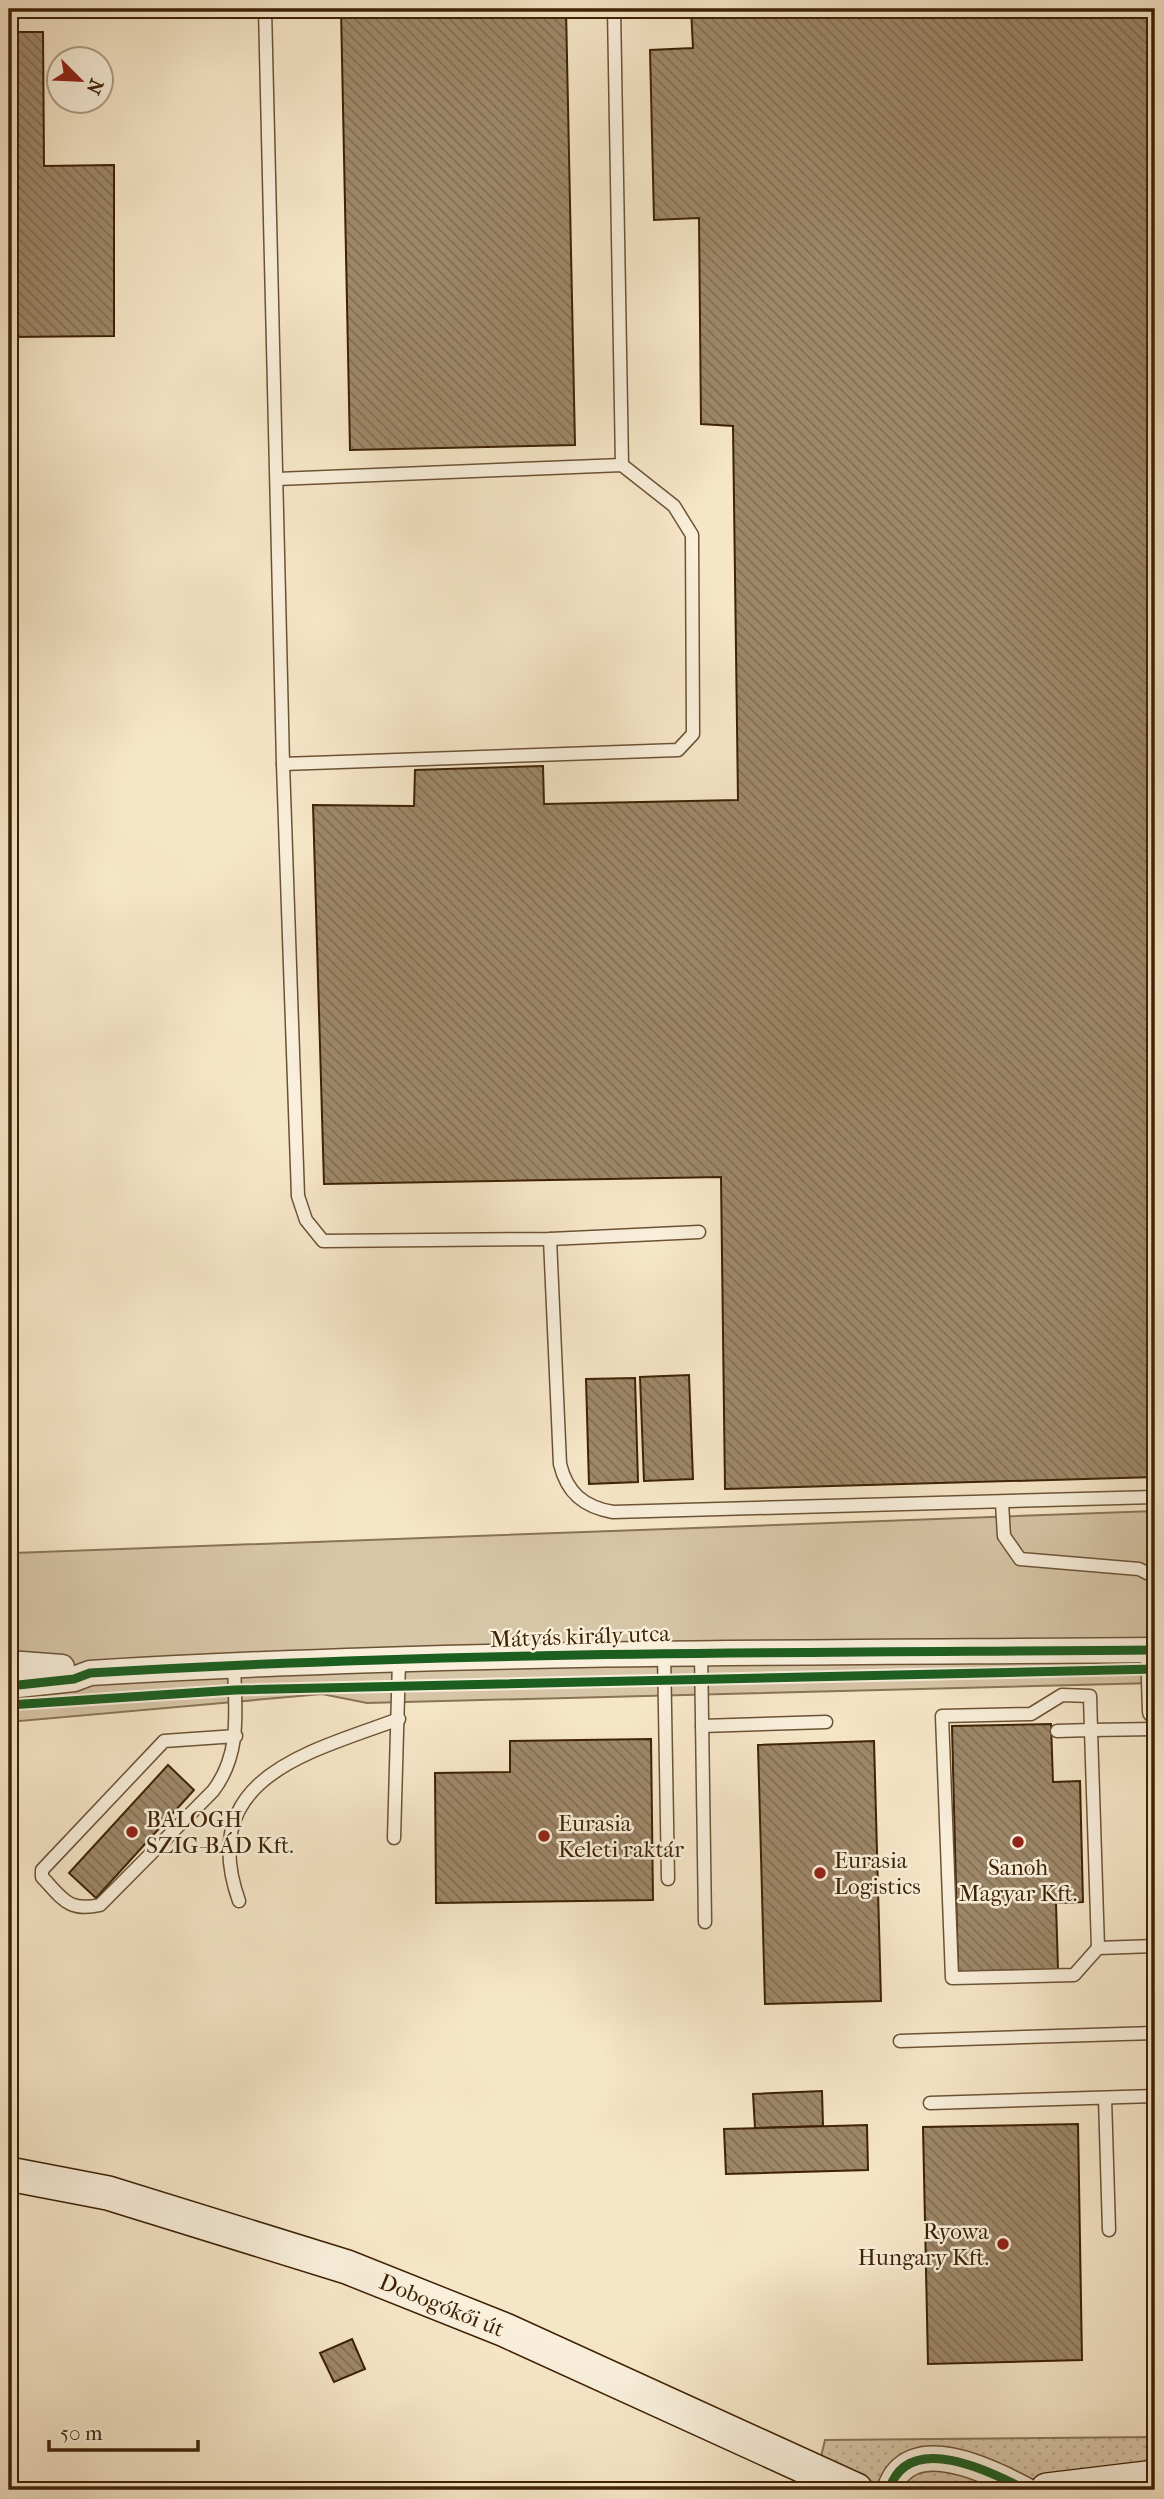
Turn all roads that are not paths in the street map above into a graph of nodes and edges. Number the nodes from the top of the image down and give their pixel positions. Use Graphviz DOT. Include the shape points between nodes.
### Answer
graph roads {
  1 [pos="265,9"];
  2 [pos="614,9"];
  3 [pos="622,465"];
  4 [pos="276,479"];
  5 [pos="283,764"];
  6 [pos="699,1232"];
  7 [pos="550,1239"];
  8 [pos="1155,1497"];
  9 [pos="1002,1503"];
  10 [pos="1154,1650"];
  11 [pos="701,1651"];
  12 [pos="664,1652"];
  13 [pos="399,1661"];
  14 [pos="9,1663"];
  15 [pos="234,1664"];
  16 [pos="90,1673"];
  17 [pos="9,1686"];
  18 [pos="1155,1711"];
  19 [pos="399,1719"];
  20 [pos="826,1722"];
  21 [pos="702,1727"];
  22 [pos="1155,1729"];
  23 [pos="1091,1730"];
  24 [pos="1057,1731"];
  25 [pos="236,1736"];
  26 [pos="394,1838"];
  27 [pos="668,1880"];
  28 [pos="239,1901"];
  29 [pos="705,1922"];
  30 [pos="1155,1946"];
  31 [pos="1098,1948"];
  32 [pos="1155,2033"];
  33 [pos="900,2041"];
  34 [pos="1155,2096"];
  35 [pos="1105,2098"];
  36 [pos="930,2103"];
  37 [pos="9,2174"];
  38 [pos="1109,2230"];
  39 [pos="1155,2477"];
  40 [pos="856,2490"];
  41 [pos="889,2490"];
  42 [pos="1026,2490"];
  43 [pos="1047,2490"];
  1 -- 4 [label="lane"];
  2 -- 3 [label="lane"];
  3 -- 4 [label="lane"];
  3 -- 5 [label="lane" via="674,506 692,535 694,734 678,750"];
  4 -- 5 [label="lane"];
  5 -- 7 [label="lane" via="298,1196 306,1220 323,1241"];
  6 -- 7 [label="lane"];
  7 -- 9 [label="lane" via="560,1464 569,1488 587,1504 613,1512"];
  8 -- 9 [label="lane"];
  9 -- 10 [label="lane" via="1004,1536 1020,1559 1139,1569 1155,1577"];
  10 -- 11 [label="street, Mátyás király utca"];
  10 -- 18 [label="street"];
  11 -- 12 [label="street, Mátyás király utca"];
  11 -- 21 [label="lane"];
  12 -- 13 [label="street, Mátyás király utca"];
  12 -- 27 [label="lane"];
  13 -- 15 [label="street, Mátyás király utca"];
  13 -- 19 [label="lane"];
  14 -- 16 [label="street, Mátyás király utca" via="74,1667"];
  15 -- 16 [label="street, Mátyás király utca"];
  15 -- 25 [label="lane"];
  16 -- 17 [label="street, Mátyás király utca"];
  19 -- 26 [label="lane"];
  19 -- 28 [label="lane" via="301,1755 251,1789 236,1816 230,1849 229,1866"];
  20 -- 21 [label="lane"];
  21 -- 29 [label="lane"];
  22 -- 23 [label="lane"];
  23 -- 24 [label="lane"];
  23 -- 31 [label="lane"];
  23 -- 31 [label="lane" via="1090,1696 1062,1695 1031,1714 942,1716 952,1978 1074,1975"];
  25 -- 25 [label="lane" via="229,1765 213,1791 100,1905 80,1909 42,1877 42,1870 164,1741"];
  30 -- 31 [label="lane"];
  32 -- 33 [label="lane"];
  34 -- 35 [label="lane"];
  35 -- 36 [label="lane"];
  35 -- 38 [label="lane"];
  37 -- 40 [label="main road, Dobogókői út" via="108,2193 347,2267 505,2330"];
  39 -- 43 [label="main road"];
  41 -- 42 [label="street" via="900,2468 928,2460 978,2465"];
}
